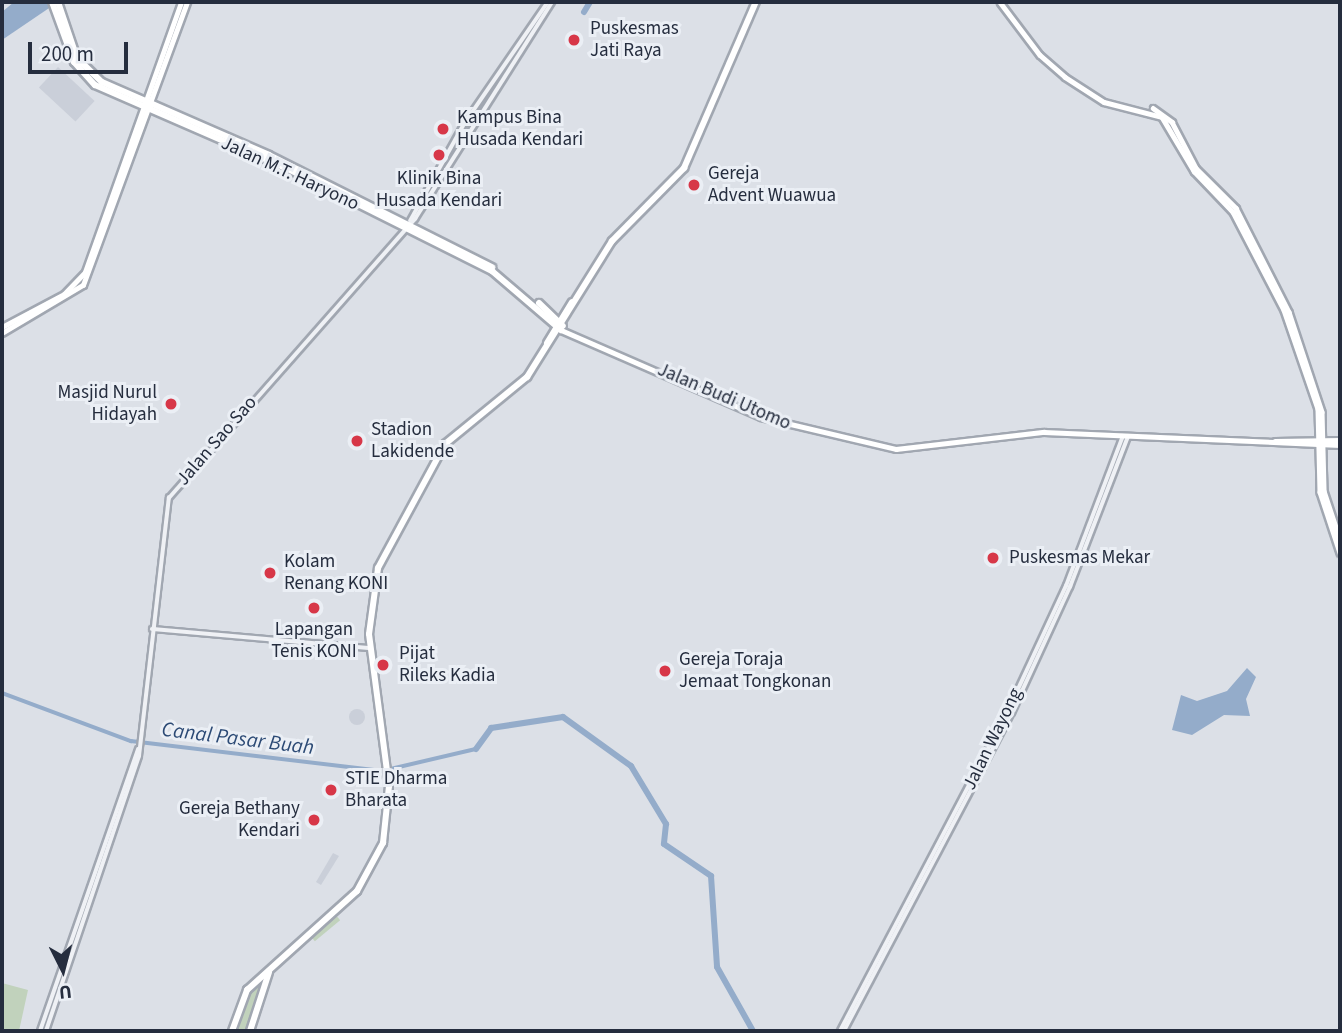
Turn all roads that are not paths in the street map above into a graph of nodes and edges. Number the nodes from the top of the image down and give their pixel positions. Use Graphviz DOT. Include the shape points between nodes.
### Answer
graph roads {
  1 [pos="181,2"];
  2 [pos="187,2"];
  3 [pos="550,2"];
  4 [pos="754,2"];
  5 [pos="1001,2"];
  6 [pos="56,3"];
  7 [pos="142,100"];
  8 [pos="150,104"];
  9 [pos="139,109"];
  10 [pos="147,112"];
  11 [pos="409,226"];
  12 [pos="100,237"];
  13 [pos="2,327"];
  14 [pos="562,328"];
  15 [pos="2,333"];
  16 [pos="1126,436"];
  17 [pos="1324,442"];
  18 [pos="1340,442"];
  19 [pos="1340,539"];
  20 [pos="1340,553"];
  21 [pos="152,629"];
  22 [pos="369,648"];
  23 [pos="138,750"];
  24 [pos="269,972"];
  25 [pos="259,977"];
  26 [pos="266,983"];
  27 [pos="40,1031"];
  28 [pos="46,1031"];
  29 [pos="232,1031"];
  30 [pos="250,1031"];
  31 [pos="842,1031"];
  1 -- 7 [label="main road"];
  2 -- 8 [label="main road"];
  3 -- 11 [label="street, Jalan Sao Sao" via="493,85"];
  4 -- 14 [label="highway" via="684,168 605,246"];
  5 -- 17 [label="main road" via="1057,68 1109,101 1150,107 1172,122 1196,168 1242,218 1301,351"];
  6 -- 7 [label="highway, Jalan M.T. Haryono" via="83,67"];
  6 -- 9 [label="highway, Jalan M.T. Haryono" via="77,67 95,85"];
  7 -- 8 [label="highway, Jalan M.T. Haryono"];
  7 -- 9 [label="main road"];
  8 -- 10 [label="main road"];
  8 -- 11 [label="highway, Jalan M.T. Haryono"];
  9 -- 10 [label="highway, Jalan M.T. Haryono"];
  9 -- 12 [label="main road"];
  10 -- 11 [label="highway, Jalan M.T. Haryono" via="284,167"];
  10 -- 12 [label="main road"];
  11 -- 14 [label="highway, Jalan M.T. Haryono" via="504,278"];
  11 -- 21 [label="street, Jalan Sao Sao" via="175,489 166,509"];
  12 -- 13 [label="main road" via="70,289"];
  12 -- 15 [label="main road" via="76,292"];
  14 -- 16 [label="main road, Jalan Budi Utomo" via="761,417 889,448 1031,433"];
  14 -- 22 [label="highway" via="511,393 437,456 373,578"];
  16 -- 17 [label="main road, Jalan Budi Utomo"];
  16 -- 31 [label="street, Jalan Wayong" via="1066,586 987,758"];
  17 -- 18 [label="main road, Jalan Budi Utomo"];
  17 -- 19 [label="main road" via="1324,491"];
  17 -- 20 [label="main road" via="1320,492"];
  21 -- 22 [label="street"];
  21 -- 23 [label="street, Jalan Sao Sao"];
  22 -- 24 [label="highway" via="386,764 387,829 364,881"];
  23 -- 27 [label="street, Jalan Sao Sao"];
  23 -- 28 [label="street, Jalan Sao Sao"];
  24 -- 25 [label="highway"];
  24 -- 26 [label="highway"];
  25 -- 26 [label="highway"];
  25 -- 29 [label="highway" via="241,999"];
  26 -- 30 [label="highway"];
}
